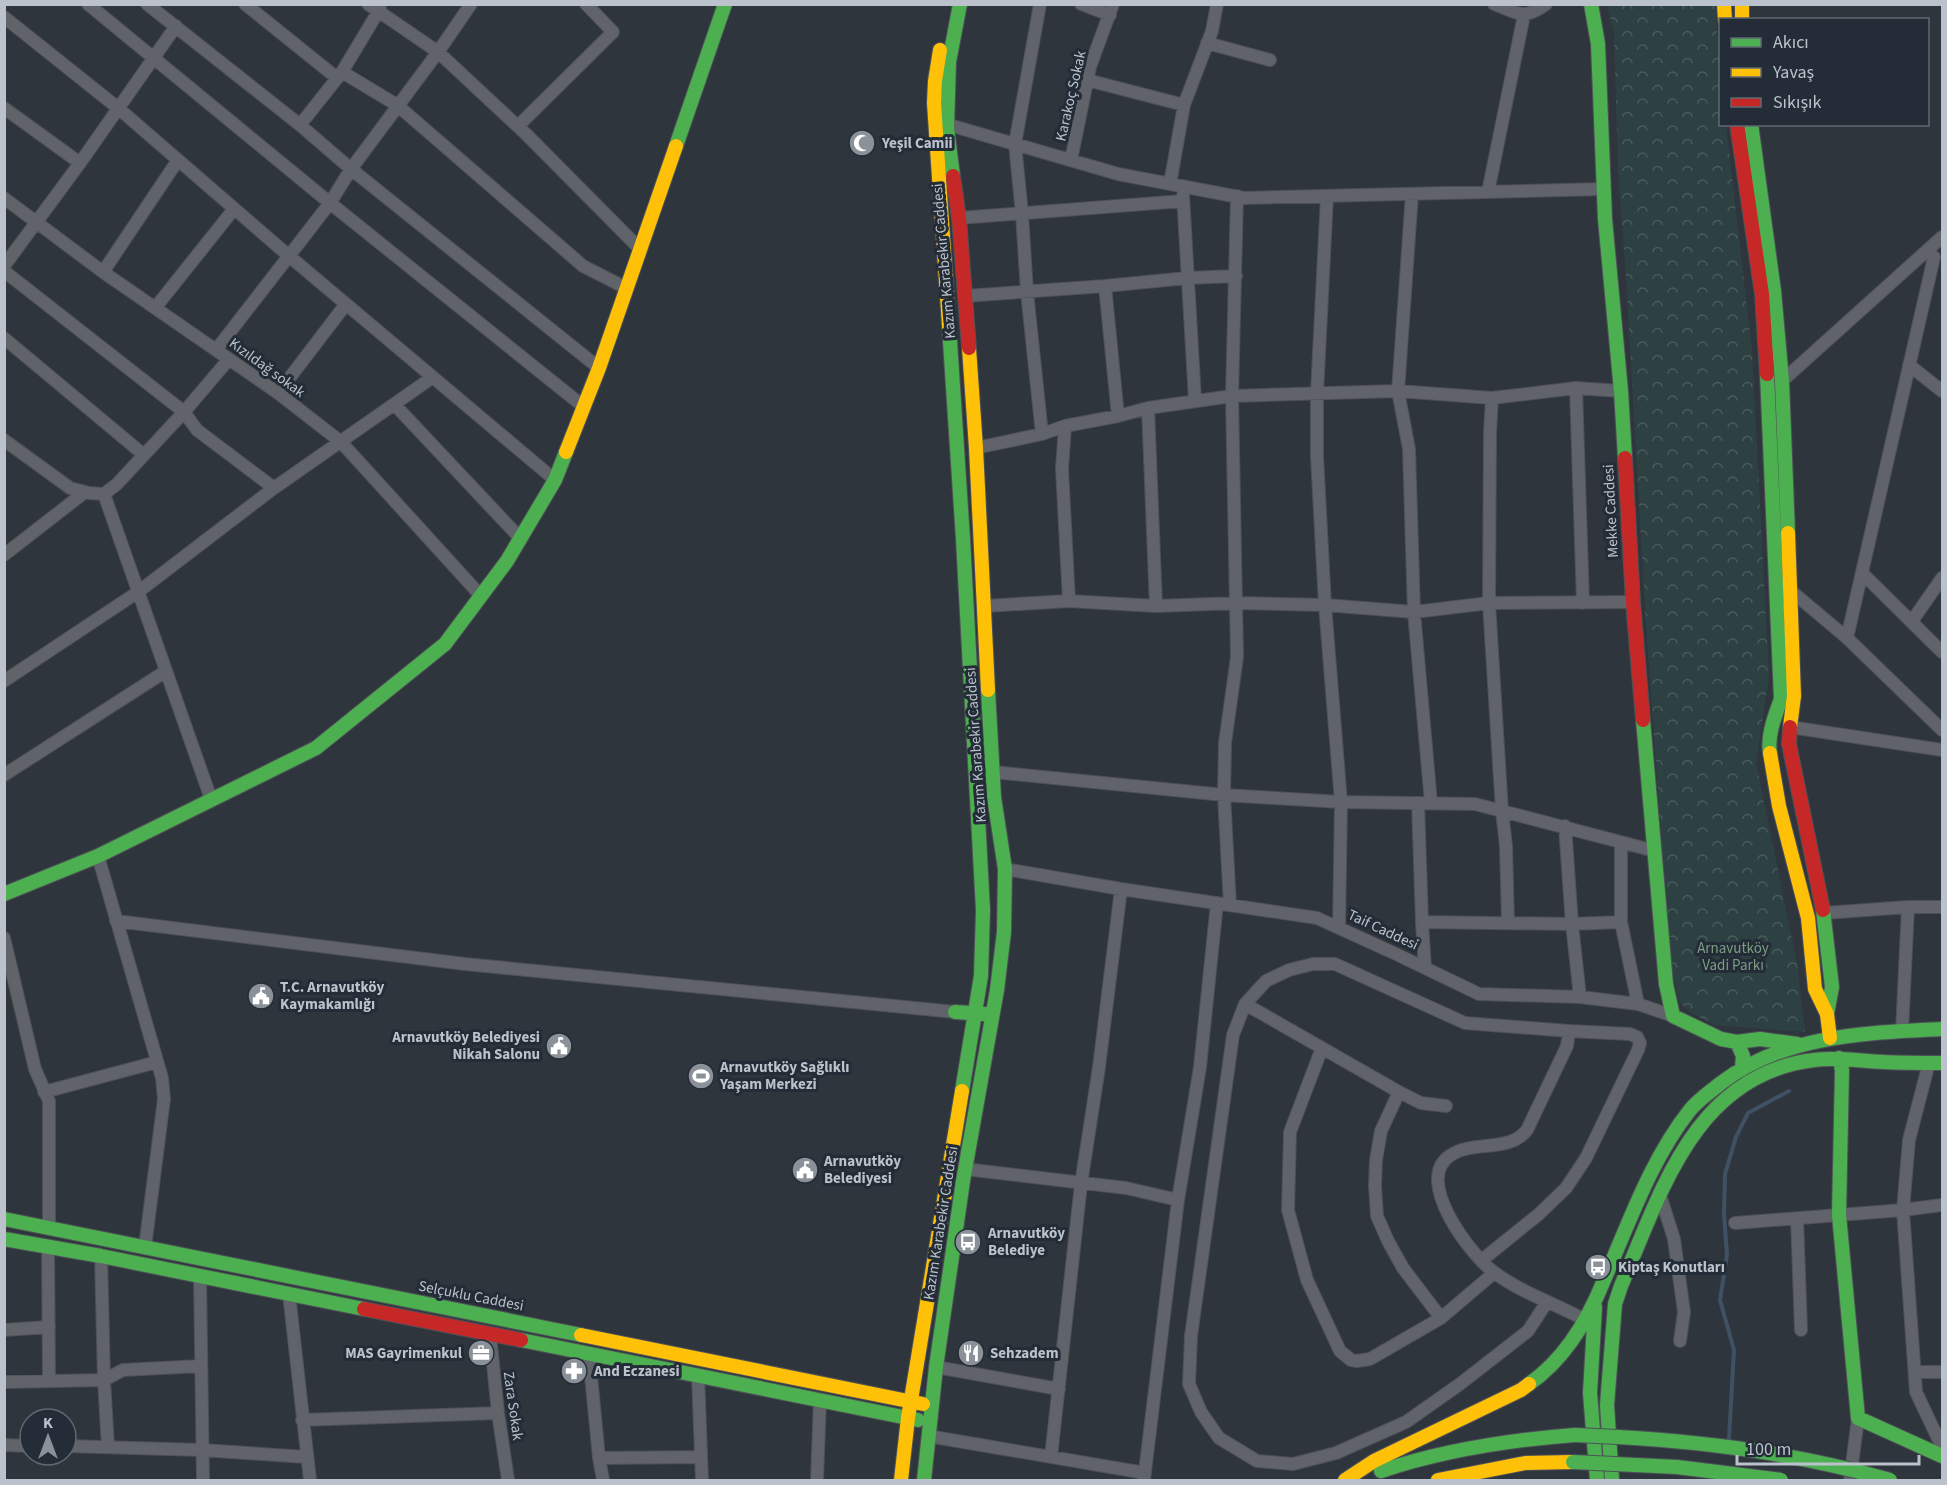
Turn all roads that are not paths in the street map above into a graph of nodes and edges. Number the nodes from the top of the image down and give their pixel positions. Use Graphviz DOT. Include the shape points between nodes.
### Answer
graph roads {
  1 [pos="88,4"];
  2 [pos="147,4"];
  3 [pos="245,4"];
  4 [pos="471,4"];
  5 [pos="586,4"];
  6 [pos="725,4"];
  7 [pos="951,4"];
  8 [pos="960,4"];
  9 [pos="1040,4"];
  10 [pos="1081,4"];
  11 [pos="1217,4"];
  12 [pos="1494,4"];
  13 [pos="1546,4"];
  14 [pos="1591,4"];
  15 [pos="375,7"];
  16 [pos="1111,10"];
  17 [pos="1524,15"];
  18 [pos="4,18"];
  19 [pos="176,26"];
  20 [pos="1207,44"];
  21 [pos="438,52"];
  22 [pos="153,59"];
  23 [pos="1270,60"];
  24 [pos="340,75"];
  25 [pos="1087,80"];
  26 [pos="398,105"];
  27 [pos="1184,105"];
  28 [pos="4,108"];
  29 [pos="118,108"];
  30 [pos="946,124"];
  31 [pos="300,125"];
  32 [pos="519,126"];
  33 [pos="1737,126"];
  34 [pos="1751,126"];
  35 [pos="1015,144"];
  36 [pos="178,160"];
  37 [pos="1071,160"];
  38 [pos="80,163"];
  39 [pos="351,169"];
  40 [pos="1176,185"];
  41 [pos="1604,189"];
  42 [pos="1488,192"];
  43 [pos="1412,194"];
  44 [pos="1237,196"];
  45 [pos="1326,196"];
  46 [pos="4,198"];
  47 [pos="1183,201"];
  48 [pos="330,203"];
  49 [pos="234,209"];
  50 [pos="1022,214"];
  51 [pos="959,218"];
  52 [pos="37,223"];
  53 [pos="1942,237"];
  54 [pos="639,248"];
  55 [pos="289,256"];
  56 [pos="1934,258"];
  57 [pos="4,266"];
  58 [pos="4,271"];
  59 [pos="104,272"];
  60 [pos="1236,276"];
  61 [pos="1187,278"];
  62 [pos="1105,286"];
  63 [pos="626,288"];
  64 [pos="1027,292"];
  65 [pos="965,296"];
  66 [pos="346,304"];
  67 [pos="155,308"];
  68 [pos="4,338"];
  69 [pos="216,350"];
  70 [pos="229,359"];
  71 [pos="1909,366"];
  72 [pos="599,368"];
  73 [pos="433,377"];
  74 [pos="1768,381"];
  75 [pos="1782,381"];
  76 [pos="1576,388"];
  77 [pos="1398,391"];
  78 [pos="1621,391"];
  79 [pos="1942,391"];
  80 [pos="278,393"];
  81 [pos="1317,393"];
  82 [pos="1232,396"];
  83 [pos="1492,398"];
  84 [pos="1195,400"];
  85 [pos="394,404"];
  86 [pos="584,407"];
  87 [pos="1148,408"];
  88 [pos="184,412"];
  89 [pos="1118,416"];
  90 [pos="1065,426"];
  91 [pos="1042,434"];
  92 [pos="341,442"];
  93 [pos="6,443"];
  94 [pos="976,448"];
  95 [pos="144,455"];
  96 [pos="555,480"];
  97 [pos="274,488"];
  98 [pos="85,492"];
  99 [pos="104,494"];
  100 [pos="520,538"];
  101 [pos="4,555"];
  102 [pos="1862,573"];
  103 [pos="1941,582"];
  104 [pos="1790,590"];
  105 [pos="138,592"];
  106 [pos="481,596"];
  107 [pos="1069,601"];
  108 [pos="1633,602"];
  109 [pos="1237,603"];
  110 [pos="1489,603"];
  111 [pos="1583,603"];
  112 [pos="1325,604"];
  113 [pos="984,606"];
  114 [pos="1156,606"];
  115 [pos="1414,612"];
  116 [pos="1911,621"];
  117 [pos="1847,638"];
  118 [pos="1942,652"];
  119 [pos="166,671"];
  120 [pos="4,681"];
  121 [pos="1772,724"];
  122 [pos="1790,726"];
  123 [pos="1942,730"];
  124 [pos="1942,750"];
  125 [pos="993,772"];
  126 [pos="4,775"];
  127 [pos="1224,795"];
  128 [pos="211,799"];
  129 [pos="1341,802"];
  130 [pos="1425,803"];
  131 [pos="1502,811"];
  132 [pos="1565,826"];
  133 [pos="1621,842"];
  134 [pos="1655,851"];
  135 [pos="98,856"];
  136 [pos="1005,869"];
  137 [pos="1121,888"];
  138 [pos="4,894"];
  139 [pos="1217,903"];
  140 [pos="1230,905"];
  141 [pos="1908,907"];
  142 [pos="1942,907"];
  143 [pos="1824,913"];
  144 [pos="116,921"];
  145 [pos="1422,921"];
  146 [pos="1621,922"];
  147 [pos="1508,923"];
  148 [pos="1572,924"];
  149 [pos="1339,928"];
  150 [pos="4,938"];
  151 [pos="1425,968"];
  152 [pos="1580,997"];
  153 [pos="1245,1004"];
  154 [pos="1638,1004"];
  155 [pos="955,1012"];
  156 [pos="974,1014"];
  157 [pos="992,1014"];
  158 [pos="1827,1014"];
  159 [pos="1673,1016"];
  160 [pos="1942,1029"];
  161 [pos="972,1030"];
  162 [pos="1569,1031"];
  163 [pos="1902,1031"];
  164 [pos="1830,1038"];
  165 [pos="1737,1042"];
  166 [pos="1802,1045"];
  167 [pos="1322,1048"];
  168 [pos="1889,1053"];
  169 [pos="1839,1058"];
  170 [pos="157,1062"];
  171 [pos="1936,1063"];
  172 [pos="1742,1067"];
  173 [pos="44,1092"];
  174 [pos="1399,1092"];
  175 [pos="1446,1106"];
  176 [pos="965,1169"];
  177 [pos="1081,1184"];
  178 [pos="1660,1195"];
  179 [pos="1178,1200"];
  180 [pos="1942,1205"];
  181 [pos="1903,1210"];
  182 [pos="1839,1215"];
  183 [pos="1797,1218"];
  184 [pos="4,1219"];
  185 [pos="1735,1223"];
  186 [pos="49,1227"];
  187 [pos="4,1239"];
  188 [pos="145,1246"];
  189 [pos="48,1247"];
  190 [pos="101,1256"];
  191 [pos="1482,1260"];
  192 [pos="1494,1273"];
  193 [pos="200,1276"];
  194 [pos="290,1277"];
  195 [pos="289,1294"];
  196 [pos="1547,1302"];
  197 [pos="1595,1303"];
  198 [pos="1441,1318"];
  199 [pos="1585,1320"];
  200 [pos="49,1328"];
  201 [pos="4,1330"];
  202 [pos="1802,1330"];
  203 [pos="562,1332"];
  204 [pos="490,1335"];
  205 [pos="1680,1341"];
  206 [pos="559,1348"];
  207 [pos="590,1355"];
  208 [pos="200,1366"];
  209 [pos="936,1367"];
  210 [pos="1915,1372"];
  211 [pos="1942,1372"];
  212 [pos="698,1375"];
  213 [pos="104,1380"];
  214 [pos="49,1381"];
  215 [pos="4,1382"];
  216 [pos="1059,1389"];
  217 [pos="820,1400"];
  218 [pos="911,1401"];
  219 [pos="931,1405"];
  220 [pos="498,1413"];
  221 [pos="908,1418"];
  222 [pos="1858,1418"];
  223 [pos="302,1420"];
  224 [pos="928,1430"];
  225 [pos="78,1446"];
  226 [pos="1942,1446"];
  227 [pos="108,1447"];
  228 [pos="202,1450"];
  229 [pos="1942,1456"];
  230 [pos="306,1457"];
  231 [pos="701,1457"];
  232 [pos="1051,1457"];
  233 [pos="599,1458"];
  234 [pos="1753,1476"];
  235 [pos="1144,1477"];
  236 [pos="203,1480"];
  237 [pos="310,1480"];
  238 [pos="508,1480"];
  239 [pos="603,1480"];
  240 [pos="702,1480"];
  241 [pos="817,1480"];
  242 [pos="901,1480"];
  243 [pos="924,1480"];
  244 [pos="1345,1480"];
  245 [pos="1354,1480"];
  246 [pos="1438,1480"];
  247 [pos="1597,1480"];
  248 [pos="1612,1480"];
  249 [pos="1729,1480"];
  250 [pos="1780,1480"];
  251 [pos="1850,1480"];
  252 [pos="1890,1480"];
  1 -- 22 [label="street"];
  2 -- 19 [label="street"];
  3 -- 24 [label="street"];
  4 -- 21 [label="street"];
  5 -- 32 [label="street" via="613,32"];
  6 -- 54 [label="main road"];
  7 -- 156 [label="main road, Kazım Karabekir Caddesi" via="938,57 934,103 983,910 981,976"];
  8 -- 30 [label="main road, Kazım Karabekir Caddesi" via="949,62"];
  9 -- 35 [label="street"];
  10 -- 16 [label="street"];
  11 -- 20 [label="street"];
  12 -- 17 [label="street"];
  13 -- 17 [label="street" via="1532,15"];
  14 -- 41 [label="main road, Mekke Caddesi" via="1598,45"];
  15 -- 21 [label="street"];
  15 -- 24 [label="street"];
  16 -- 25 [label="street, Karakoç Sokak"];
  17 -- 42 [label="street"];
  18 -- 29 [label="street"];
  19 -- 22 [label="street"];
  19 -- 31 [label="street"];
  20 -- 23 [label="street"];
  20 -- 27 [label="street"];
  21 -- 26 [label="street"];
  21 -- 32 [label="street"];
  22 -- 29 [label="street"];
  22 -- 48 [label="street"];
  24 -- 26 [label="street"];
  24 -- 31 [label="street"];
  25 -- 27 [label="street"];
  25 -- 37 [label="street, Karakoç Sokak"];
  26 -- 39 [label="street"];
  26 -- 63 [label="street" via="583,266"];
  27 -- 40 [label="street"];
  28 -- 38 [label="street"];
  29 -- 36 [label="street"];
  29 -- 38 [label="street"];
  30 -- 35 [label="street"];
  30 -- 51 [label="main road, Kazım Karabekir Caddesi"];
  31 -- 39 [label="street"];
  32 -- 54 [label="street"];
  33 -- 74 [label="main road" via="1762,294"];
  34 -- 75 [label="main road"];
  35 -- 37 [label="street"];
  35 -- 50 [label="street"];
  36 -- 49 [label="street"];
  36 -- 59 [label="street"];
  37 -- 40 [label="street"];
  38 -- 52 [label="street"];
  39 -- 48 [label="street"];
  39 -- 72 [label="street"];
  40 -- 44 [label="street"];
  40 -- 47 [label="street"];
  41 -- 42 [label="street"];
  41 -- 78 [label="main road, Mekke Caddesi"];
  42 -- 43 [label="street"];
  43 -- 45 [label="street"];
  43 -- 77 [label="street"];
  44 -- 45 [label="street"];
  44 -- 60 [label="street"];
  45 -- 81 [label="street"];
  46 -- 52 [label="street, Kızıldağ sokak"];
  47 -- 50 [label="street"];
  47 -- 61 [label="street"];
  48 -- 55 [label="street"];
  48 -- 86 [label="street"];
  49 -- 55 [label="street"];
  49 -- 67 [label="street"];
  50 -- 51 [label="street"];
  50 -- 64 [label="street"];
  51 -- 65 [label="main road, Kazım Karabekir Caddesi"];
  52 -- 57 [label="street"];
  52 -- 59 [label="street, Kızıldağ sokak"];
  53 -- 56 [label="street"];
  54 -- 63 [label="main road"];
  55 -- 66 [label="street"];
  55 -- 69 [label="street"];
  56 -- 71 [label="street"];
  56 -- 75 [label="street"];
  58 -- 88 [label="street"];
  59 -- 67 [label="street, Kızıldağ sokak"];
  60 -- 61 [label="street"];
  60 -- 82 [label="street"];
  61 -- 62 [label="street"];
  61 -- 84 [label="street"];
  62 -- 64 [label="street"];
  62 -- 89 [label="street"];
  63 -- 72 [label="main road"];
  64 -- 65 [label="street"];
  64 -- 91 [label="street"];
  65 -- 94 [label="main road, Kazım Karabekir Caddesi"];
  66 -- 73 [label="street"];
  66 -- 80 [label="street"];
  67 -- 69 [label="street, Kızıldağ sokak"];
  68 -- 95 [label="street"];
  69 -- 70 [label="street, Kızıldağ sokak"];
  70 -- 80 [label="street, Kızıldağ sokak"];
  70 -- 88 [label="street"];
  71 -- 79 [label="street"];
  71 -- 102 [label="street"];
  72 -- 86 [label="main road"];
  73 -- 85 [label="street"];
  73 -- 96 [label="street"];
  74 -- 75 [label="main road"];
  74 -- 121 [label="main road" via="1781,699"];
  75 -- 104 [label="main road"];
  76 -- 78 [label="street"];
  76 -- 83 [label="street"];
  76 -- 111 [label="street"];
  77 -- 81 [label="street"];
  77 -- 83 [label="street"];
  77 -- 115 [label="street" via="1409,449"];
  78 -- 108 [label="main road, Mekke Caddesi"];
  80 -- 92 [label="street, Kızıldağ sokak"];
  81 -- 82 [label="street"];
  81 -- 112 [label="street"];
  82 -- 84 [label="street"];
  82 -- 109 [label="street"];
  83 -- 110 [label="street"];
  84 -- 87 [label="street"];
  85 -- 92 [label="street"];
  85 -- 100 [label="street"];
  86 -- 96 [label="main road"];
  87 -- 89 [label="street"];
  87 -- 114 [label="street"];
  88 -- 95 [label="street"];
  88 -- 97 [label="street" via="197,430"];
  89 -- 90 [label="street"];
  90 -- 91 [label="street"];
  90 -- 107 [label="street" via="1062,468"];
  91 -- 94 [label="street"];
  92 -- 97 [label="street"];
  92 -- 106 [label="street, Kızıldağ sokak"];
  93 -- 98 [label="street" via="70,488"];
  94 -- 113 [label="main road, Kazım Karabekir Caddesi"];
  95 -- 99 [label="street"];
  96 -- 100 [label="main road"];
  97 -- 105 [label="street"];
  98 -- 99 [label="street"];
  98 -- 101 [label="street"];
  99 -- 105 [label="street"];
  100 -- 106 [label="main road"];
  102 -- 116 [label="street"];
  102 -- 117 [label="street"];
  103 -- 116 [label="street"];
  104 -- 117 [label="street"];
  104 -- 122 [label="main road" via="1794,696"];
  105 -- 119 [label="street"];
  105 -- 120 [label="street"];
  106 -- 128 [label="main road" via="445,644 316,748"];
  107 -- 113 [label="street"];
  107 -- 114 [label="street"];
  108 -- 111 [label="street"];
  108 -- 134 [label="main road, Mekke Caddesi"];
  109 -- 112 [label="street"];
  109 -- 114 [label="street"];
  109 -- 127 [label="street" via="1237,657 1225,743"];
  110 -- 111 [label="street"];
  110 -- 115 [label="street"];
  110 -- 131 [label="street"];
  112 -- 115 [label="street"];
  112 -- 129 [label="street"];
  113 -- 125 [label="main road, Kazım Karabekir Caddesi"];
  115 -- 130 [label="street"];
  116 -- 118 [label="street"];
  117 -- 123 [label="street"];
  119 -- 126 [label="street"];
  119 -- 128 [label="street"];
  121 -- 122 [label="main road"];
  121 -- 158 [label="main road" via="1769,747 1779,806 1808,918 1815,989"];
  122 -- 124 [label="street"];
  122 -- 143 [label="main road" via="1789,744"];
  125 -- 127 [label="street"];
  125 -- 136 [label="main road, Kazım Karabekir Caddesi"];
  127 -- 129 [label="street"];
  127 -- 140 [label="street"];
  128 -- 135 [label="main road"];
  129 -- 130 [label="street"];
  129 -- 149 [label="street"];
  130 -- 131 [label="street" via="1476,804"];
  130 -- 145 [label="street"];
  131 -- 132 [label="street"];
  131 -- 147 [label="street"];
  132 -- 133 [label="street"];
  132 -- 148 [label="street"];
  133 -- 134 [label="street"];
  133 -- 146 [label="street"];
  134 -- 159 [label="main road, Mekke Caddesi" via="1666,984"];
  135 -- 138 [label="main road"];
  135 -- 144 [label="street"];
  136 -- 137 [label="street, Taif Caddesi"];
  136 -- 157 [label="main road, Kazım Karabekir Caddesi" via="1004,932"];
  137 -- 139 [label="street, Taif Caddesi"];
  137 -- 177 [label="street"];
  139 -- 140 [label="street, Taif Caddesi"];
  139 -- 179 [label="street" via="1200,1067"];
  140 -- 149 [label="street, Taif Caddesi" via="1317,918"];
  141 -- 142 [label="street"];
  141 -- 143 [label="street"];
  141 -- 163 [label="street"];
  143 -- 158 [label="main road" via="1832,987"];
  144 -- 155 [label="street" via="465,964"];
  144 -- 170 [label="street"];
  145 -- 147 [label="street"];
  145 -- 151 [label="street"];
  146 -- 148 [label="street"];
  146 -- 154 [label="street"];
  147 -- 148 [label="street"];
  148 -- 152 [label="street"];
  149 -- 151 [label="street, Taif Caddesi"];
  150 -- 173 [label="street"];
  151 -- 152 [label="street, Taif Caddesi" via="1479,994"];
  152 -- 154 [label="street, Taif Caddesi"];
  153 -- 162 [label="street" via="1266,981 1289,970 1335,964 1466,1023"];
  153 -- 167 [label="street"];
  153 -- 196 [label="street" via="1233,1035 1191,1336 1189,1384 1201,1412 1219,1438 1257,1461 1293,1464 1336,1453 1406,1422 1460,1384 1528,1331"];
  154 -- 159 [label="street, Taif Caddesi"];
  155 -- 156 [label="main road"];
  155 -- 161 [label="main road"];
  156 -- 157 [label="main road"];
  156 -- 161 [label="main road, Kazım Karabekir Caddesi"];
  157 -- 176 [label="main road, Kazım Karabekir Caddesi"];
  158 -- 164 [label="main road"];
  159 -- 165 [label="main road, Taif Caddesi" via="1721,1040"];
  160 -- 163 [label="main road"];
  161 -- 218 [label="main road, Kazım Karabekir Caddesi"];
  162 -- 191 [label="street" via="1567,1046 1522,1136 1509,1143 1450,1155 1439,1169 1437,1186 1445,1209"];
  162 -- 191 [label="street" via="1634,1035 1640,1047 1586,1158 1566,1188"];
  163 -- 164 [label="main road"];
  163 -- 168 [label="main road" via="1890,1036"];
  164 -- 166 [label="main road"];
  164 -- 169 [label="main road"];
  165 -- 166 [label="main road, Taif Caddesi" via="1783,1041"];
  165 -- 172 [label="main road" via="1743,1056"];
  166 -- 172 [label="main road"];
  167 -- 174 [label="street"];
  167 -- 198 [label="street" via="1290,1132 1288,1210 1307,1280 1341,1351 1351,1360 1370,1359"];
  168 -- 169 [label="main road"];
  168 -- 171 [label="main road"];
  169 -- 178 [label="main road" via="1784,1066 1750,1081 1716,1106 1697,1129"];
  169 -- 182 [label="main road"];
  170 -- 173 [label="street"];
  170 -- 188 [label="street" via="164,1099"];
  171 -- 181 [label="street" via="1909,1140"];
  172 -- 197 [label="main road" via="1685,1116 1656,1166"];
  173 -- 186 [label="street" via="49,1101"];
  174 -- 175 [label="street" via="1421,1103"];
  174 -- 198 [label="street" via="1377,1150 1377,1216 1403,1268"];
  176 -- 177 [label="street"];
  176 -- 209 [label="main road, Kazım Karabekir Caddesi"];
  177 -- 179 [label="street" via="1126,1188"];
  177 -- 216 [label="street"];
  178 -- 205 [label="street" via="1676,1250 1684,1312"];
  178 -- 248 [label="main road" via="1615,1304 1607,1405"];
  179 -- 235 [label="street"];
  180 -- 181 [label="street"];
  181 -- 182 [label="street"];
  181 -- 210 [label="street"];
  182 -- 183 [label="street"];
  182 -- 222 [label="main road"];
  183 -- 185 [label="street"];
  183 -- 202 [label="street"];
  184 -- 186 [label="main road, Selçuklu Caddesi"];
  186 -- 188 [label="main road, Selçuklu Caddesi"];
  187 -- 189 [label="main road"];
  188 -- 194 [label="main road, Selçuklu Caddesi"];
  189 -- 190 [label="main road"];
  189 -- 200 [label="street"];
  190 -- 193 [label="main road"];
  190 -- 213 [label="street"];
  191 -- 192 [label="street"];
  192 -- 196 [label="street"];
  192 -- 198 [label="street"];
  193 -- 195 [label="main road"];
  193 -- 208 [label="street"];
  194 -- 195 [label="main road"];
  194 -- 203 [label="main road, Selçuklu Caddesi"];
  195 -- 204 [label="main road"];
  195 -- 223 [label="street"];
  196 -- 199 [label="street"];
  197 -- 199 [label="main road"];
  197 -- 247 [label="main road" via="1590,1393"];
  199 -- 244 [label="main road" via="1568,1349 1544,1374 1521,1390 1374,1461"];
  200 -- 201 [label="street"];
  200 -- 214 [label="street"];
  203 -- 206 [label="main road"];
  203 -- 218 [label="main road, Selçuklu Caddesi"];
  204 -- 206 [label="main road"];
  204 -- 220 [label="street, Zara Sokak"];
  206 -- 207 [label="main road"];
  207 -- 212 [label="main road"];
  207 -- 233 [label="street"];
  208 -- 213 [label="street" via="123,1370"];
  208 -- 228 [label="street"];
  209 -- 216 [label="street"];
  209 -- 219 [label="main road, Kazım Karabekir Caddesi"];
  210 -- 211 [label="street"];
  210 -- 226 [label="street" via="1916,1392"];
  212 -- 217 [label="main road"];
  212 -- 231 [label="street"];
  213 -- 214 [label="street"];
  213 -- 227 [label="street"];
  214 -- 215 [label="street"];
  216 -- 232 [label="street"];
  217 -- 221 [label="main road"];
  217 -- 241 [label="street"];
  218 -- 219 [label="main road, Selçuklu Caddesi"];
  218 -- 221 [label="main road, Kazım Karabekir Caddesi"];
  219 -- 224 [label="main road, Kazım Karabekir Caddesi"];
  220 -- 223 [label="street"];
  220 -- 238 [label="street, Zara Sokak"];
  221 -- 224 [label="main road"];
  221 -- 242 [label="main road, Kazım Karabekir Caddesi"];
  222 -- 229 [label="main road"];
  222 -- 251 [label="street"];
  223 -- 230 [label="street"];
  224 -- 232 [label="street"];
  224 -- 243 [label="main road, Kazım Karabekir Caddesi"];
  225 -- 227 [label="street"];
  227 -- 228 [label="street"];
  228 -- 230 [label="street"];
  228 -- 236 [label="street"];
  230 -- 237 [label="street"];
  231 -- 233 [label="street"];
  231 -- 240 [label="street"];
  232 -- 235 [label="street"];
  233 -- 239 [label="street"];
  234 -- 246 [label="main road, bridge" via="1664,1466 1573,1462 1525,1463"];
  234 -- 249 [label="main road, bridge"];
  234 -- 250 [label="main road, bridge"];
  245 -- 252 [label="main road, bridge" via="1461,1448 1575,1435 1735,1445"];
}
